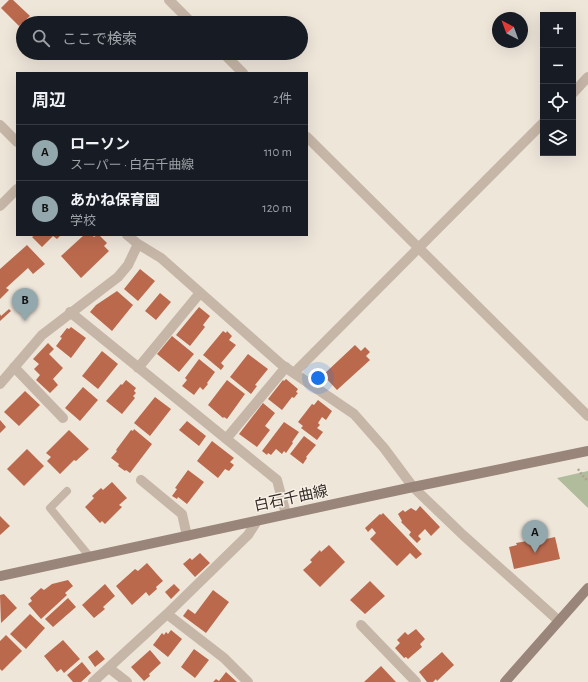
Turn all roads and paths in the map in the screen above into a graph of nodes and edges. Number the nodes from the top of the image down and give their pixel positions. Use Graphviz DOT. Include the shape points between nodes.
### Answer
graph roads {
  1 [pos="169,0"];
  2 [pos="185,16"];
  3 [pos="229,60"];
  4 [pos="242,72"];
  5 [pos="588,78"];
  6 [pos="576,89"];
  7 [pos="0,125"];
  8 [pos="540,126"];
  9 [pos="308,138"];
  10 [pos="16,141"];
  11 [pos="16,190"];
  12 [pos="0,206"];
  13 [pos="128,236"];
  14 [pos="138,244"];
  15 [pos="419,247"];
  16 [pos="200,293"];
  17 [pos="70,312"];
  18 [pos="14,367"];
  19 [pos="138,368"];
  20 [pos="290,370"];
  21 [pos="0,384"];
  22 [pos="588,416"];
  23 [pos="63,418"];
  24 [pos="226,439"];
  25 [pos="588,451"];
  26 [pos="578,469"];
  27 [pos="141,480"];
  28 [pos="588,481"];
  29 [pos="413,487"];
  30 [pos="67,491"];
  31 [pos="286,514"];
  32 [pos="257,521"];
  33 [pos="187,536"];
  34 [pos="90,557"];
  35 [pos="0,576"];
  36 [pos="588,588"];
  37 [pos="167,614"];
  38 [pos="559,622"];
  39 [pos="361,625"];
  40 [pos="109,668"];
  41 [pos="93,682"];
  42 [pos="127,682"];
  43 [pos="248,682"];
  44 [pos="416,682"];
  45 [pos="506,682"];
  1 -- 2 [label="street"];
  3 -- 4 [label="street"];
  5 -- 6 [label="street"];
  7 -- 10 [label="street"];
  8 -- 15 [label="street"];
  9 -- 15 [label="street"];
  11 -- 12 [label="street"];
  13 -- 14 [label="street"];
  14 -- 16 [label="street" via="161,258"];
  14 -- 17 [label="street" via="128,266 118,277"];
  15 -- 20 [label="street"];
  15 -- 22 [label="street"];
  16 -- 19 [label="street"];
  16 -- 20 [label="street"];
  17 -- 18 [label="street" via="42,335"];
  17 -- 19 [label="street"];
  18 -- 21 [label="street"];
  18 -- 23 [label="street"];
  19 -- 24 [label="street"];
  20 -- 24 [label="street"];
  20 -- 29 [label="street" via="354,414"];
  24 -- 31 [label="street" via="277,480"];
  25 -- 29 [label="main road, 白石千曲線"];
  26 -- 28 [label="path"];
  27 -- 33 [label="street" via="182,514"];
  29 -- 31 [label="main road, 白石千曲線"];
  29 -- 38 [label="street"];
  30 -- 34 [label="lane" via="50,508"];
  31 -- 32 [label="main road, 白石千曲線"];
  32 -- 33 [label="main road, 白石千曲線"];
  32 -- 37 [label="street" via="248,535"];
  33 -- 34 [label="main road, 白石千曲線"];
  34 -- 35 [label="main road, 白石千曲線"];
  36 -- 38 [label="main road"];
  37 -- 40 [label="street"];
  37 -- 43 [label="street" via="224,658"];
  38 -- 45 [label="main road"];
  39 -- 44 [label="street"];
  40 -- 41 [label="street"];
  40 -- 42 [label="street"];
}
